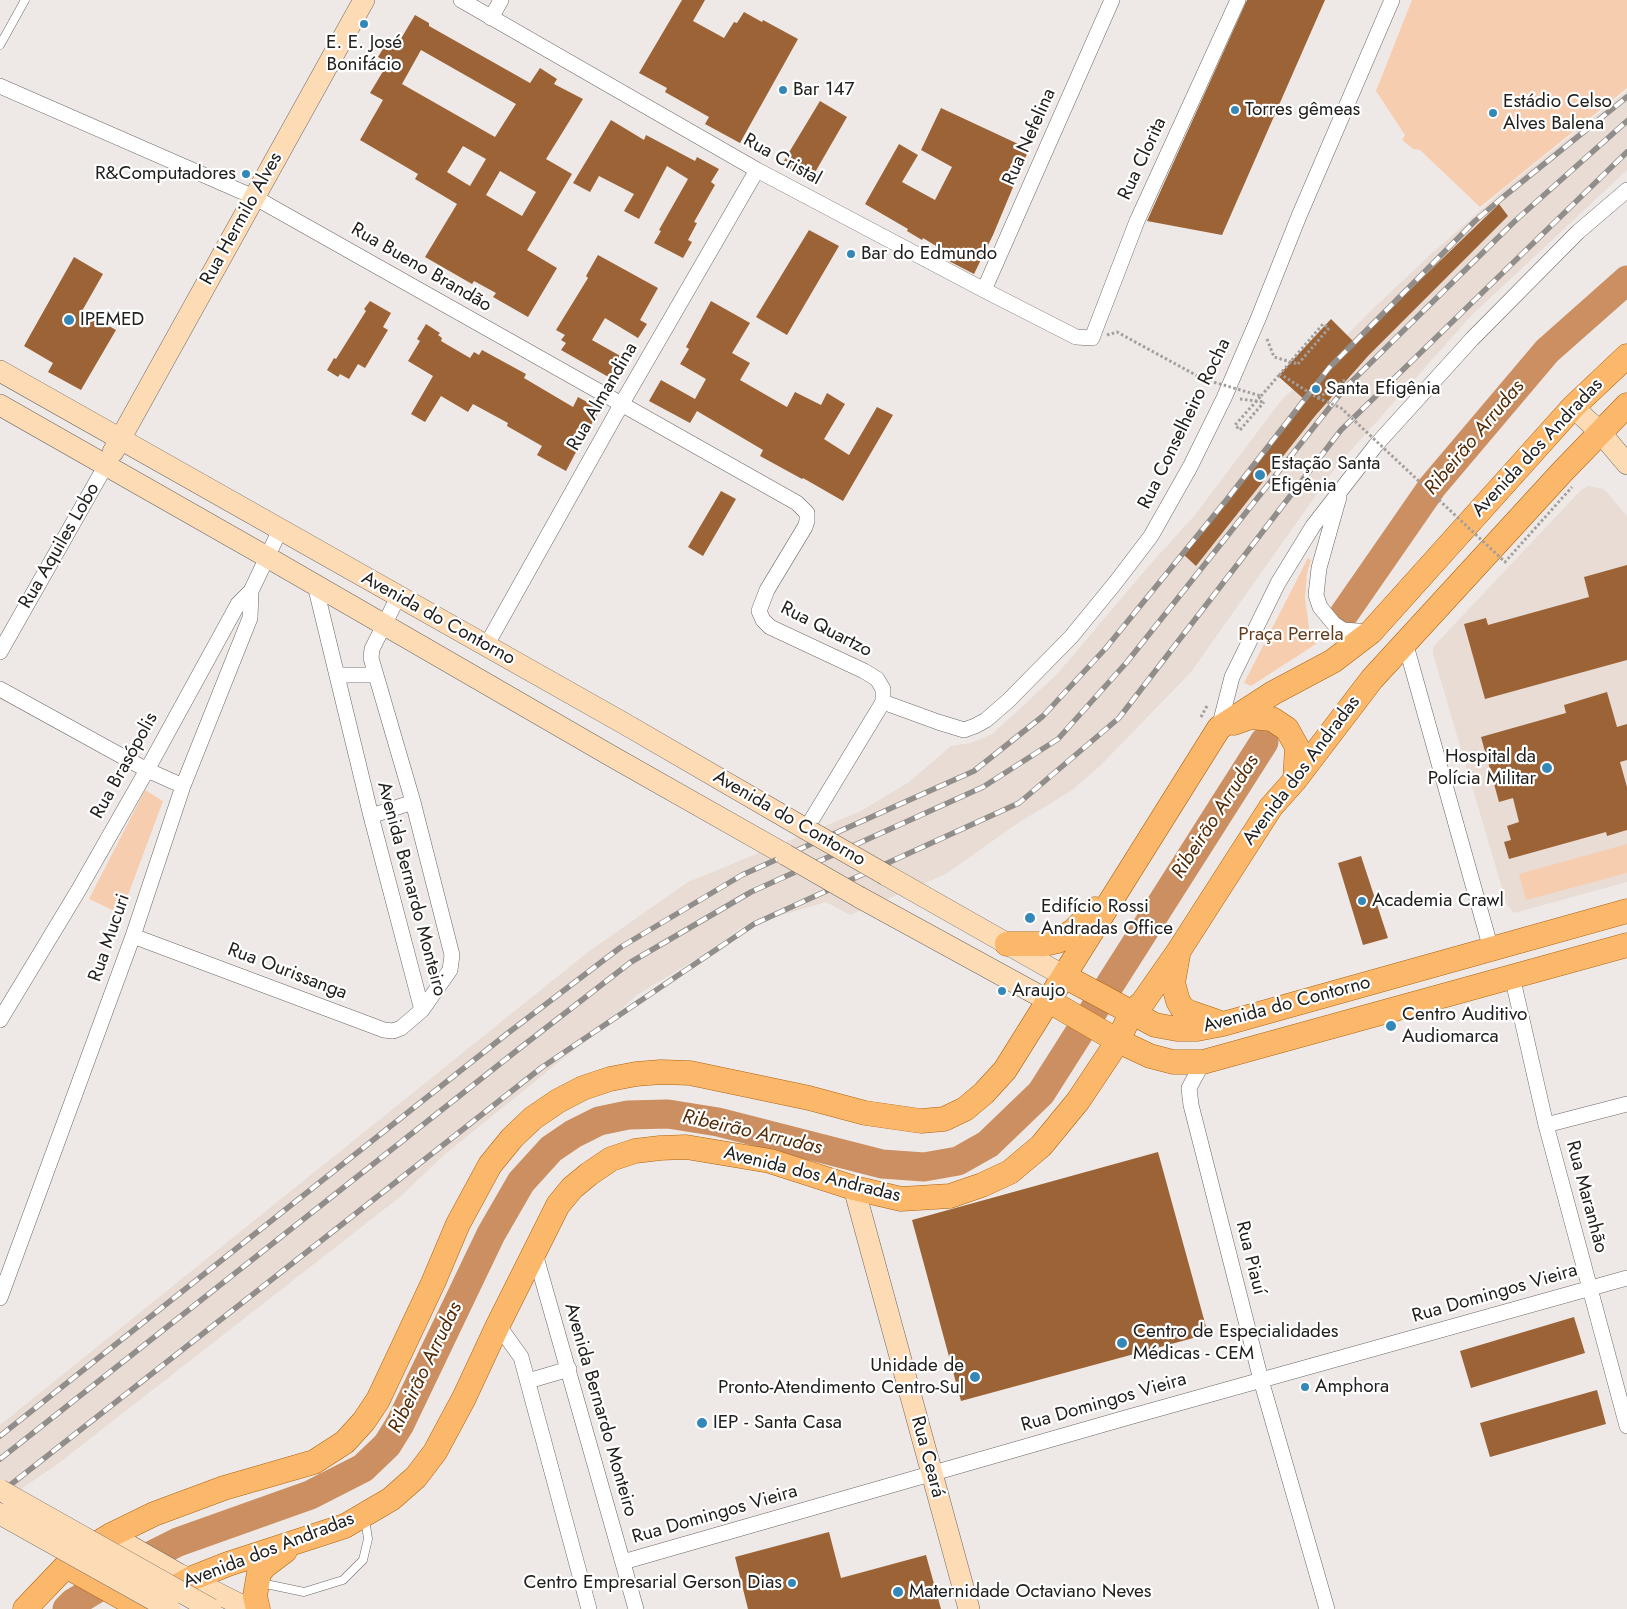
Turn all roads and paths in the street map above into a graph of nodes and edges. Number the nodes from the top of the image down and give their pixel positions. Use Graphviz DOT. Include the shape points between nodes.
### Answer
graph roads {
  1 [pos="25,0"];
  2 [pos="364,0"];
  3 [pos="461,0"];
  4 [pos="501,0"];
  5 [pos="1112,0"];
  6 [pos="1238,0"];
  7 [pos="1392,0"];
  8 [pos="491,18"];
  9 [pos="0,45"];
  10 [pos="0,86"];
  11 [pos="758,170"];
  12 [pos="1627,190"];
  13 [pos="254,197"];
  14 [pos="984,290"];
  15 [pos="1258,319"];
  16 [pos="1107,335"];
  17 [pos="1092,338"];
  18 [pos="1627,356"];
  19 [pos="0,371"];
  20 [pos="1280,374"];
  21 [pos="1345,380"];
  22 [pos="1261,396"];
  23 [pos="1224,398"];
  24 [pos="1318,398"];
  25 [pos="0,405"];
  26 [pos="622,405"];
  27 [pos="1627,405"];
  28 [pos="1573,407"];
  29 [pos="1600,432"];
  30 [pos="120,439"];
  31 [pos="1627,464"];
  32 [pos="106,465"];
  33 [pos="1572,487"];
  34 [pos="1342,488"];
  35 [pos="807,512"];
  36 [pos="280,530"];
  37 [pos="267,557"];
  38 [pos="315,585"];
  39 [pos="251,591"];
  40 [pos="398,597"];
  41 [pos="384,625"];
  42 [pos="1371,632"];
  43 [pos="1405,642"];
  44 [pos="486,646"];
  45 [pos="0,652"];
  46 [pos="338,675"];
  47 [pos="376,675"];
  48 [pos="0,689"];
  49 [pos="883,702"];
  50 [pos="1219,728"];
  51 [pos="147,770"];
  52 [pos="1295,780"];
  53 [pos="183,786"];
  54 [pos="413,802"];
  55 [pos="371,816"];
  56 [pos="809,831"];
  57 [pos="1117,890"];
  58 [pos="1627,911"];
  59 [pos="133,936"];
  60 [pos="1520,941"];
  61 [pos="1006,944"];
  62 [pos="1627,945"];
  63 [pos="1491,949"];
  64 [pos="1178,952"];
  65 [pos="1512,976"];
  66 [pos="1071,980"];
  67 [pos="1482,985"];
  68 [pos="1057,1005"];
  69 [pos="422,1010"];
  70 [pos="1127,1011"];
  71 [pos="0,1020"];
  72 [pos="1222,1024"];
  73 [pos="1114,1039"];
  74 [pos="1203,1062"];
  75 [pos="1627,1104"];
  76 [pos="1546,1125"];
  77 [pos="854,1188"];
  78 [pos="534,1250"];
  79 [pos="1627,1278"];
  80 [pos="1590,1288"];
  81 [pos="0,1298"];
  82 [pos="498,1325"];
  83 [pos="569,1369"];
  84 [pos="1261,1380"];
  85 [pos="528,1381"];
  86 [pos="1627,1426"];
  87 [pos="932,1474"];
  88 [pos="0,1490"];
  89 [pos="0,1514"];
  90 [pos="364,1514"];
  91 [pos="116,1538"];
  92 [pos="300,1541"];
  93 [pos="623,1562"];
  94 [pos="76,1571"];
  95 [pos="184,1576"];
  96 [pos="256,1582"];
  97 [pos="132,1604"];
  98 [pos="25,1609"];
  99 [pos="170,1609"];
  100 [pos="210,1609"];
  101 [pos="249,1609"];
  102 [pos="258,1609"];
  103 [pos="589,1609"];
  104 [pos="636,1609"];
  105 [pos="969,1609"];
  106 [pos="1327,1609"];
  1 -- 9 [label="lane"];
  2 -- 13 [label="main road, Rua Hermilo Alves"];
  3 -- 8 [label="street, Rua Cristal"];
  4 -- 8 [label="street"];
  5 -- 14 [label="street, Rua Nefelina"];
  6 -- 17 [label="street, Rua Clorita" via="1137,220"];
  7 -- 15 [label="street, Rua Conselheiro Rocha"];
  8 -- 11 [label="street, Rua Cristal"];
  10 -- 13 [label="street, Rua Bueno Brandão"];
  11 -- 14 [label="street, Rua Cristal"];
  11 -- 26 [label="street, Rua Almandina"];
  12 -- 34 [label="street, Avenida dos Andradas" via="1578,232 1472,339 1376,445"];
  13 -- 26 [label="street, Rua Bueno Brandão"];
  13 -- 30 [label="main road, Rua Hermilo Alves"];
  14 -- 17 [label="street, Rua Cristal" via="1076,337"];
  15 -- 20 [label="path, bridge" via="1274,358 1298,364 1329,328 1324,324"];
  15 -- 23 [label="street, Rua Conselheiro Rocha"];
  16 -- 22 [label="path, bridge" via="1117,332 1203,379"];
  18 -- 28 [label="main road, Avenida dos Andradas"];
  19 -- 30 [label="main road, Avenida do Contorno"];
  20 -- 22 [label="path"];
  20 -- 24 [label="path, bridge"];
  21 -- 24 [label="path"];
  22 -- 23 [label="path, bridge" via="1235,425 1240,430 1264,402"];
  23 -- 49 [label="street, Rua Conselheiro Rocha" via="1151,536 1071,637 1008,701 986,720 964,730"];
  24 -- 33 [label="path, bridge" via="1341,408 1505,562"];
  25 -- 32 [label="main road, Avenida do Contorno"];
  26 -- 35 [label="street, Rua Bueno Brandão" via="797,503"];
  26 -- 44 [label="street, Rua Almandina"];
  27 -- 29 [label="main road, Avenida dos Andradas"];
  28 -- 29 [label="main road"];
  28 -- 42 [label="main road, Avenida dos Andradas"];
  29 -- 31 [label="main road"];
  29 -- 43 [label="main road, Avenida dos Andradas"];
  30 -- 32 [label="main road, Rua Aquiles Lobo"];
  30 -- 36 [label="main road, Avenida do Contorno"];
  32 -- 37 [label="main road, Avenida do Contorno"];
  32 -- 45 [label="street, Rua Aquiles Lobo"];
  34 -- 42 [label="street, Avenida dos Andradas" via="1319,568 1316,595 1320,607 1334,624 1343,630"];
  34 -- 50 [label="street, Avenida dos Andradas" via="1313,526 1274,591 1232,677"];
  35 -- 49 [label="street, Rua Quartzo" via="805,527 767,590 759,611 770,627 877,679 883,689"];
  36 -- 37 [label="street, Rua Brasópolis"];
  36 -- 40 [label="main road, Avenida do Contorno"];
  37 -- 38 [label="main road, Avenida do Contorno"];
  37 -- 39 [label="street, Rua Brasópolis"];
  38 -- 41 [label="main road, Avenida do Contorno"];
  38 -- 46 [label="street, Avenida Bernardo Monteiro"];
  39 -- 51 [label="street, Rua Brasópolis" via="238,604"];
  39 -- 53 [label="street, Rua Mucuri" via="250,618"];
  40 -- 41 [label="street, Avenida Bernardo Monteiro"];
  40 -- 44 [label="main road, Avenida do Contorno"];
  41 -- 47 [label="street, Avenida Bernardo Monteiro" via="371,653"];
  41 -- 68 [label="main road, Avenida do Contorno, bridge" via="859,897"];
  42 -- 50 [label="main road, Avenida dos Andradas" via="1333,661 1273,693"];
  43 -- 52 [label="main road, Avenida dos Andradas" via="1372,679"];
  43 -- 63 [label="street"];
  44 -- 56 [label="main road, Avenida do Contorno"];
  46 -- 47 [label="street"];
  46 -- 55 [label="street, Avenida Bernardo Monteiro"];
  47 -- 54 [label="street, Avenida Bernardo Monteiro"];
  48 -- 51 [label="street"];
  49 -- 56 [label="street"];
  50 -- 52 [label="main road" via="1252,717 1272,718 1287,729 1297,747"];
  50 -- 57 [label="main road, Avenida dos Andradas"];
  51 -- 53 [label="street"];
  51 -- 71 [label="street, Rua Brasópolis"];
  52 -- 64 [label="main road, Avenida dos Andradas" via="1271,807"];
  53 -- 59 [label="street, Rua Mucuri"];
  54 -- 55 [label="street"];
  54 -- 69 [label="street, Avenida Bernardo Monteiro" via="452,955 450,970"];
  55 -- 69 [label="street, Avenida Bernardo Monteiro"];
  56 -- 61 [label="main road, Avenida do Contorno, bridge"];
  57 -- 61 [label="main road" via="1073,932 1058,941"];
  57 -- 66 [label="main road, Avenida dos Andradas"];
  58 -- 60 [label="main road, Avenida do Contorno"];
  59 -- 69 [label="street, Rua Ourissanga" via="384,1030 401,1028"];
  59 -- 81 [label="street, Rua Mucuri"];
  60 -- 63 [label="main road, Avenida do Contorno"];
  60 -- 65 [label="main road" via="1509,958"];
  61 -- 66 [label="main road, Avenida do Contorno"];
  62 -- 65 [label="main road, Avenida do Contorno"];
  63 -- 67 [label="main road" via="1495,959 1494,973"];
  63 -- 72 [label="main road, Avenida do Contorno"];
  64 -- 70 [label="main road, Avenida dos Andradas" via="1143,1002"];
  64 -- 72 [label="main road" via="1173,983 1182,1008"];
  65 -- 67 [label="main road, Avenida do Contorno"];
  65 -- 76 [label="street, Rua Maranhão"];
  66 -- 68 [label="main road, Avenida dos Andradas"];
  66 -- 70 [label="main road, Avenida do Contorno"];
  67 -- 74 [label="main road, Avenida do Contorno"];
  68 -- 73 [label="main road, Avenida do Contorno"];
  68 -- 91 [label="main road, Avenida dos Andradas" via="984,1093 965,1109 944,1119 921,1121 865,1113 748,1084 671,1072 610,1079 558,1101 533,1118 490,1165 458,1224 378,1400 345,1442 314,1462 224,1488 154,1514"];
  70 -- 72 [label="main road, Avenida do Contorno" via="1156,1025 1177,1029"];
  70 -- 73 [label="main road, Avenida dos Andradas"];
  73 -- 74 [label="main road, Avenida do Contorno" via="1164,1061"];
  73 -- 77 [label="main road, Avenida dos Andradas" via="1078,1101 1040,1146 1010,1172 982,1186 950,1196 901,1199"];
  74 -- 84 [label="street, Rua Piauí" via="1189,1088 1191,1105"];
  75 -- 76 [label="street"];
  76 -- 80 [label="street, Rua Maranhão"];
  77 -- 78 [label="main road, Avenida dos Andradas" via="770,1161 686,1147 635,1151 611,1159 572,1188 558,1205"];
  77 -- 87 [label="main road, Rua Ceará"];
  78 -- 82 [label="main road, Avenida dos Andradas"];
  78 -- 83 [label="street, Avenida Bernardo Monteiro"];
  79 -- 80 [label="street, Rua Domingos Vieira"];
  80 -- 84 [label="street, Rua Domingos Vieira"];
  80 -- 86 [label="street, Rua Maranhão"];
  82 -- 85 [label="street" via="521,1356"];
  82 -- 90 [label="main road, Avenida dos Andradas" via="435,1452 416,1478 391,1499"];
  83 -- 85 [label="street"];
  83 -- 93 [label="street, Avenida Bernardo Monteiro"];
  84 -- 87 [label="street, Rua Domingos Vieira"];
  84 -- 106 [label="street, Rua Piauí"];
  85 -- 103 [label="street"];
  87 -- 93 [label="street, Rua Domingos Vieira"];
  87 -- 105 [label="main road, Rua Ceará"];
  88 -- 100 [label="main road, bridge"];
  89 -- 99 [label="main road, bridge"];
  90 -- 92 [label="main road, Avenida dos Andradas" via="345,1526"];
  90 -- 96 [label="lane" via="368,1539 363,1560 343,1580 304,1592"];
  91 -- 94 [label="main road, Avenida dos Andradas" via="90,1548"];
  91 -- 95 [label="main road"];
  92 -- 95 [label="main road, Avenida dos Andradas"];
  92 -- 96 [label="main road" via="265,1566"];
  93 -- 104 [label="street, Avenida Bernardo Monteiro"];
  94 -- 97 [label="main road"];
  94 -- 98 [label="main road, Avenida dos Andradas"];
  95 -- 97 [label="main road, Avenida dos Andradas"];
  95 -- 101 [label="main road"];
  96 -- 102 [label="main road"];
}
